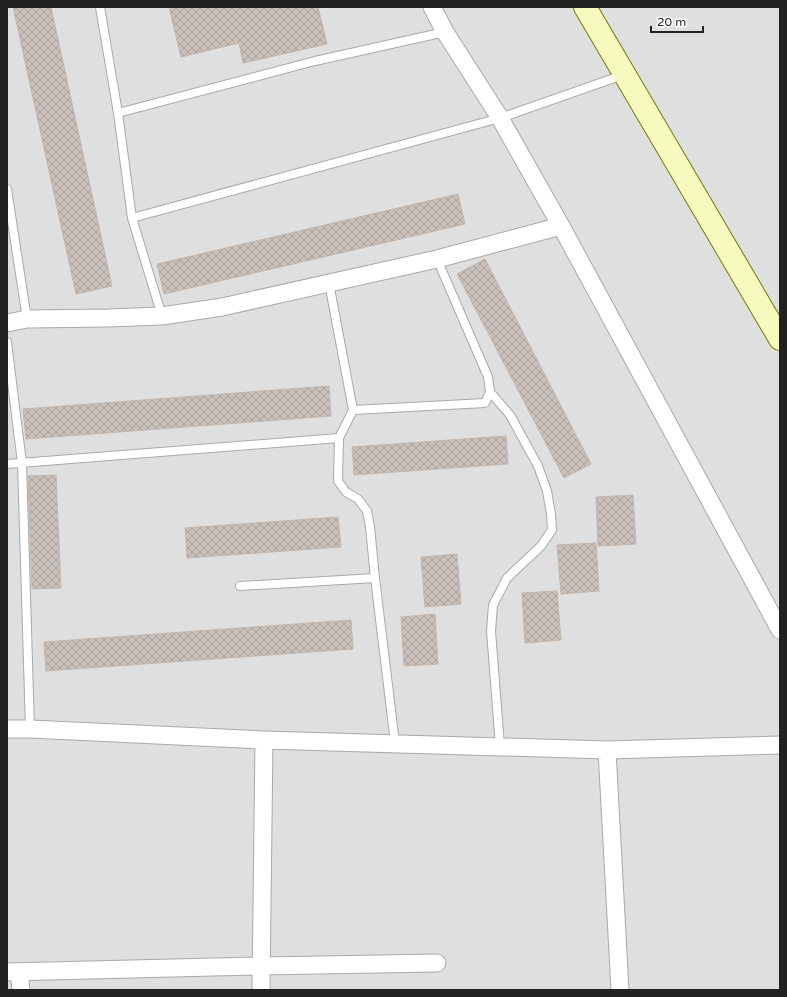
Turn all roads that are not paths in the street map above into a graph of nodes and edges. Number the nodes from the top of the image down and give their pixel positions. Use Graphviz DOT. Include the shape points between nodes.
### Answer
graph roads {
  1 [pos="100,7"];
  2 [pos="432,7"];
  3 [pos="585,7"];
  4 [pos="445,32"];
  5 [pos="625,74"];
  6 [pos="118,113"];
  7 [pos="500,118"];
  8 [pos="7,188"];
  9 [pos="132,218"];
  10 [pos="561,226"];
  11 [pos="437,259"];
  12 [pos="328,283"];
  13 [pos="162,316"];
  14 [pos="27,319"];
  15 [pos="7,323"];
  16 [pos="780,339"];
  17 [pos="7,342"];
  18 [pos="490,392"];
  19 [pos="353,410"];
  20 [pos="339,438"];
  21 [pos="22,463"];
  22 [pos="7,464"];
  23 [pos="375,578"];
  24 [pos="240,586"];
  25 [pos="780,630"];
  26 [pos="7,729"];
  27 [pos="30,729"];
  28 [pos="264,740"];
  29 [pos="395,743"];
  30 [pos="780,745"];
  31 [pos="500,746"];
  32 [pos="607,750"];
  33 [pos="437,963"];
  34 [pos="261,966"];
  35 [pos="13,972"];
  36 [pos="21,990"];
  37 [pos="261,990"];
  38 [pos="620,990"];
  1 -- 6 [label="lane"];
  2 -- 4 [label="street"];
  3 -- 5 [label="main road"];
  4 -- 6 [label="lane" via="315,61"];
  4 -- 7 [label="street"];
  5 -- 7 [label="lane"];
  5 -- 16 [label="main road"];
  6 -- 9 [label="lane"];
  7 -- 9 [label="lane"];
  7 -- 10 [label="street"];
  8 -- 14 [label="lane"];
  9 -- 13 [label="lane"];
  10 -- 11 [label="street"];
  10 -- 25 [label="street"];
  11 -- 12 [label="street"];
  11 -- 18 [label="lane" via="488,377"];
  12 -- 13 [label="street" via="222,307"];
  12 -- 19 [label="lane"];
  13 -- 14 [label="street"];
  14 -- 15 [label="street"];
  17 -- 21 [label="lane"];
  18 -- 19 [label="lane" via="486,403"];
  18 -- 31 [label="lane" via="510,415 538,466 547,492 552,530 541,546 507,578 493,605 491,631"];
  19 -- 20 [label="lane"];
  20 -- 21 [label="lane"];
  20 -- 23 [label="lane" via="338,481 367,511"];
  21 -- 22 [label="lane"];
  21 -- 27 [label="lane"];
  23 -- 24 [label="lane"];
  23 -- 29 [label="lane"];
  26 -- 27 [label="street"];
  27 -- 28 [label="street"];
  28 -- 29 [label="street"];
  28 -- 34 [label="street"];
  29 -- 31 [label="street"];
  30 -- 32 [label="street"];
  31 -- 32 [label="street"];
  32 -- 38 [label="street"];
  33 -- 34 [label="street"];
  34 -- 35 [label="street"];
  34 -- 37 [label="street"];
  35 -- 36 [label="street"];
}
